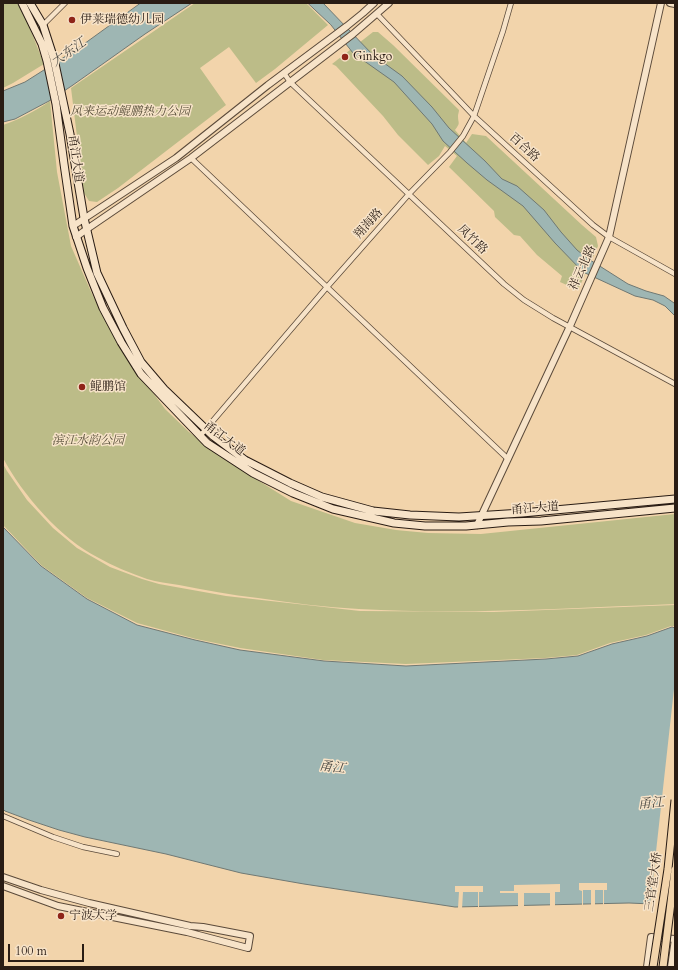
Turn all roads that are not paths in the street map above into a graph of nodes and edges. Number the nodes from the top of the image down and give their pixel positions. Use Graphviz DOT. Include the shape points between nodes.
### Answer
graph roads {
  1 [pos="22,3"];
  2 [pos="30,3"];
  3 [pos="65,3"];
  4 [pos="374,3"];
  5 [pos="389,3"];
  6 [pos="511,3"];
  7 [pos="661,3"];
  8 [pos="670,3"];
  9 [pos="675,4"];
  10 [pos="377,14"];
  11 [pos="43,25"];
  12 [pos="284,73"];
  13 [pos="290,82"];
  14 [pos="60,103"];
  15 [pos="474,116"];
  16 [pos="191,158"];
  17 [pos="409,194"];
  18 [pos="84,218"];
  19 [pos="73,226"];
  20 [pos="87,228"];
  21 [pos="76,237"];
  22 [pos="609,237"];
  23 [pos="675,274"];
  24 [pos="327,287"];
  25 [pos="570,326"];
  26 [pos="675,384"];
  27 [pos="206,430"];
  28 [pos="200,436"];
  29 [pos="508,459"];
  30 [pos="675,499"];
  31 [pos="675,508"];
  32 [pos="481,516"];
  33 [pos="477,525"];
  34 [pos="675,800"];
  35 [pos="3,816"];
  36 [pos="117,854"];
  37 [pos="675,870"];
  38 [pos="3,877"];
  39 [pos="3,886"];
  40 [pos="675,939"];
  41 [pos="647,967"];
  42 [pos="653,967"];
  43 [pos="663,967"];
  44 [pos="671,967"];
  1 -- 14 [label="main road, 甬江大道" via="42,44"];
  2 -- 11 [label="main road, 甬江大道"];
  3 -- 11 [label="street"];
  4 -- 12 [label="street"];
  5 -- 10 [label="street"];
  6 -- 15 [label="street, 翔海路" via="504,31"];
  7 -- 22 [label="street, 祥云北路"];
  8 -- 9 [label="street"];
  10 -- 13 [label="street"];
  10 -- 15 [label="street, 百合路"];
  11 -- 14 [label="main road, 甬江大道" via="55,63"];
  12 -- 13 [label="street, 凤竹路"];
  12 -- 18 [label="street" via="176,158"];
  13 -- 16 [label="street"];
  13 -- 17 [label="street, 凤竹路"];
  14 -- 18 [label="main road, 甬江大道"];
  14 -- 19 [label="main road, 甬江大道" via="64,164"];
  15 -- 17 [label="street, 翔海路" via="450,152"];
  15 -- 22 [label="street, 百合路" via="587,220"];
  16 -- 20 [label="street"];
  16 -- 24 [label="street"];
  17 -- 24 [label="street, 翔海路"];
  17 -- 25 [label="street, 凤竹路" via="509,288 524,300"];
  18 -- 19 [label="street"];
  18 -- 20 [label="main road, 甬江大道"];
  19 -- 21 [label="main road, 甬江大道"];
  20 -- 21 [label="street"];
  20 -- 27 [label="main road, 甬江大道" via="97,273 142,362 164,389"];
  21 -- 28 [label="main road, 甬江大道" via="101,301 121,342 142,374"];
  22 -- 23 [label="street, 百合路"];
  22 -- 25 [label="street, 祥云北路"];
  24 -- 27 [label="street, 翔海路"];
  24 -- 29 [label="street"];
  25 -- 26 [label="street, 凤竹路"];
  25 -- 29 [label="street, 祥云北路"];
  27 -- 28 [label="street, 翔海路"];
  27 -- 32 [label="main road, 甬江大道" via="245,460 322,497 374,511 410,515"];
  28 -- 33 [label="main road, 甬江大道" via="253,473 333,509 394,523 425,526"];
  29 -- 32 [label="street, 祥云北路"];
  30 -- 32 [label="main road, 甬江大道"];
  31 -- 33 [label="main road, 甬江大道"];
  32 -- 33 [label="street, 祥云北路"];
  34 -- 42 [label="main road, 三官堂大桥, bridge" via="668,869"];
  35 -- 36 [label="street" via="53,837"];
  37 -- 43 [label="main road, 三官堂大桥, bridge"];
  38 -- 39 [label="street" via="89,903 190,926 250,936 248,948 187,932 58,906"];
  40 -- 41 [label="street" via="651,937"];
  40 -- 44 [label="street"];
}
